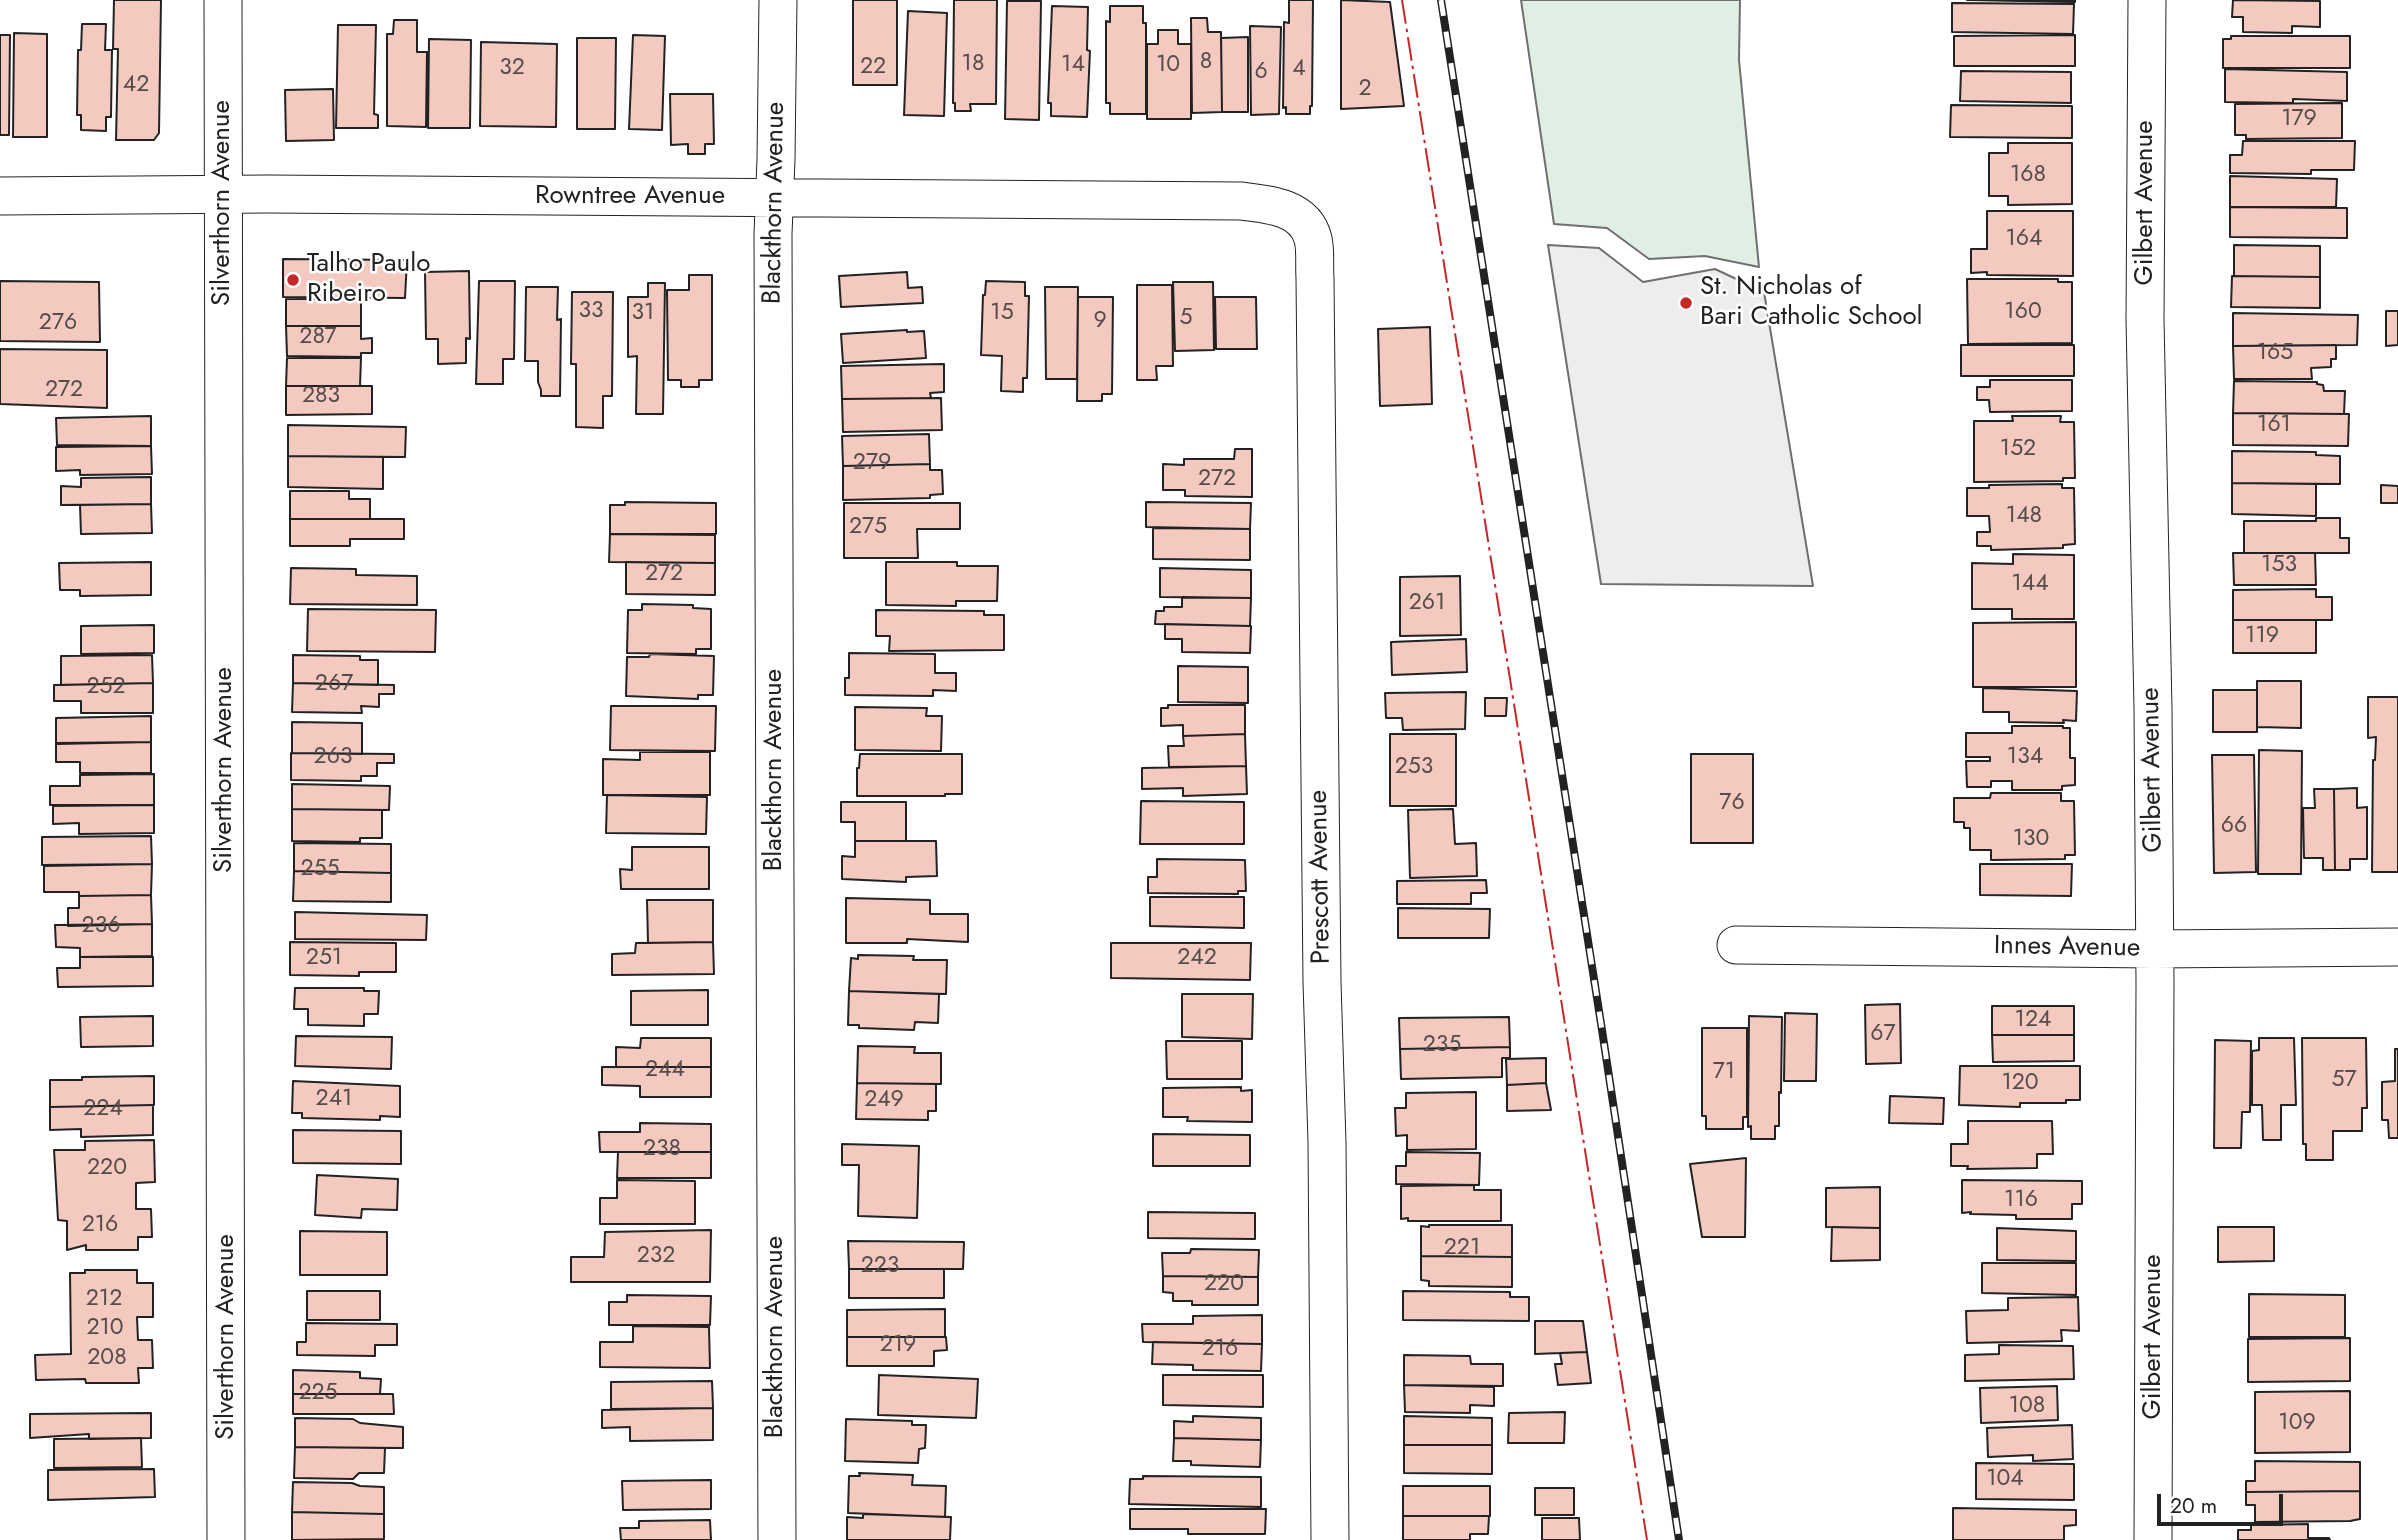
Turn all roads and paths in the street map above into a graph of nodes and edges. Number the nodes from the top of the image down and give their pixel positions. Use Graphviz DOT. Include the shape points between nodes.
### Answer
graph roads {
  1 [pos="223,0"];
  2 [pos="778,0"];
  3 [pos="2147,0"];
  4 [pos="223,194"];
  5 [pos="0,196"];
  6 [pos="775,198"];
  7 [pos="1300,217"];
  8 [pos="1736,945"];
  9 [pos="2398,947"];
  10 [pos="2155,949"];
  11 [pos="226,1540"];
  12 [pos="777,1540"];
  13 [pos="1330,1540"];
  14 [pos="2153,1540"];
  1 -- 4 [label="street, Silverthorn Avenue"];
  2 -- 6 [label="street, Blackthorn Avenue"];
  3 -- 10 [label="street, Gilbert Avenue" via="2145,318"];
  4 -- 5 [label="street, Rowntree Avenue"];
  4 -- 6 [label="street, Rowntree Avenue"];
  4 -- 11 [label="street, Silverthorn Avenue"];
  6 -- 7 [label="street, Rowntree Avenue" via="1241,201 1274,205"];
  6 -- 12 [label="street, Blackthorn Avenue"];
  7 -- 13 [label="street, Prescott Avenue" via="1313,237 1315,278"];
  8 -- 10 [label="street, Innes Avenue"];
  9 -- 10 [label="street, Innes Avenue"];
  10 -- 14 [label="street, Gilbert Avenue"];
}
